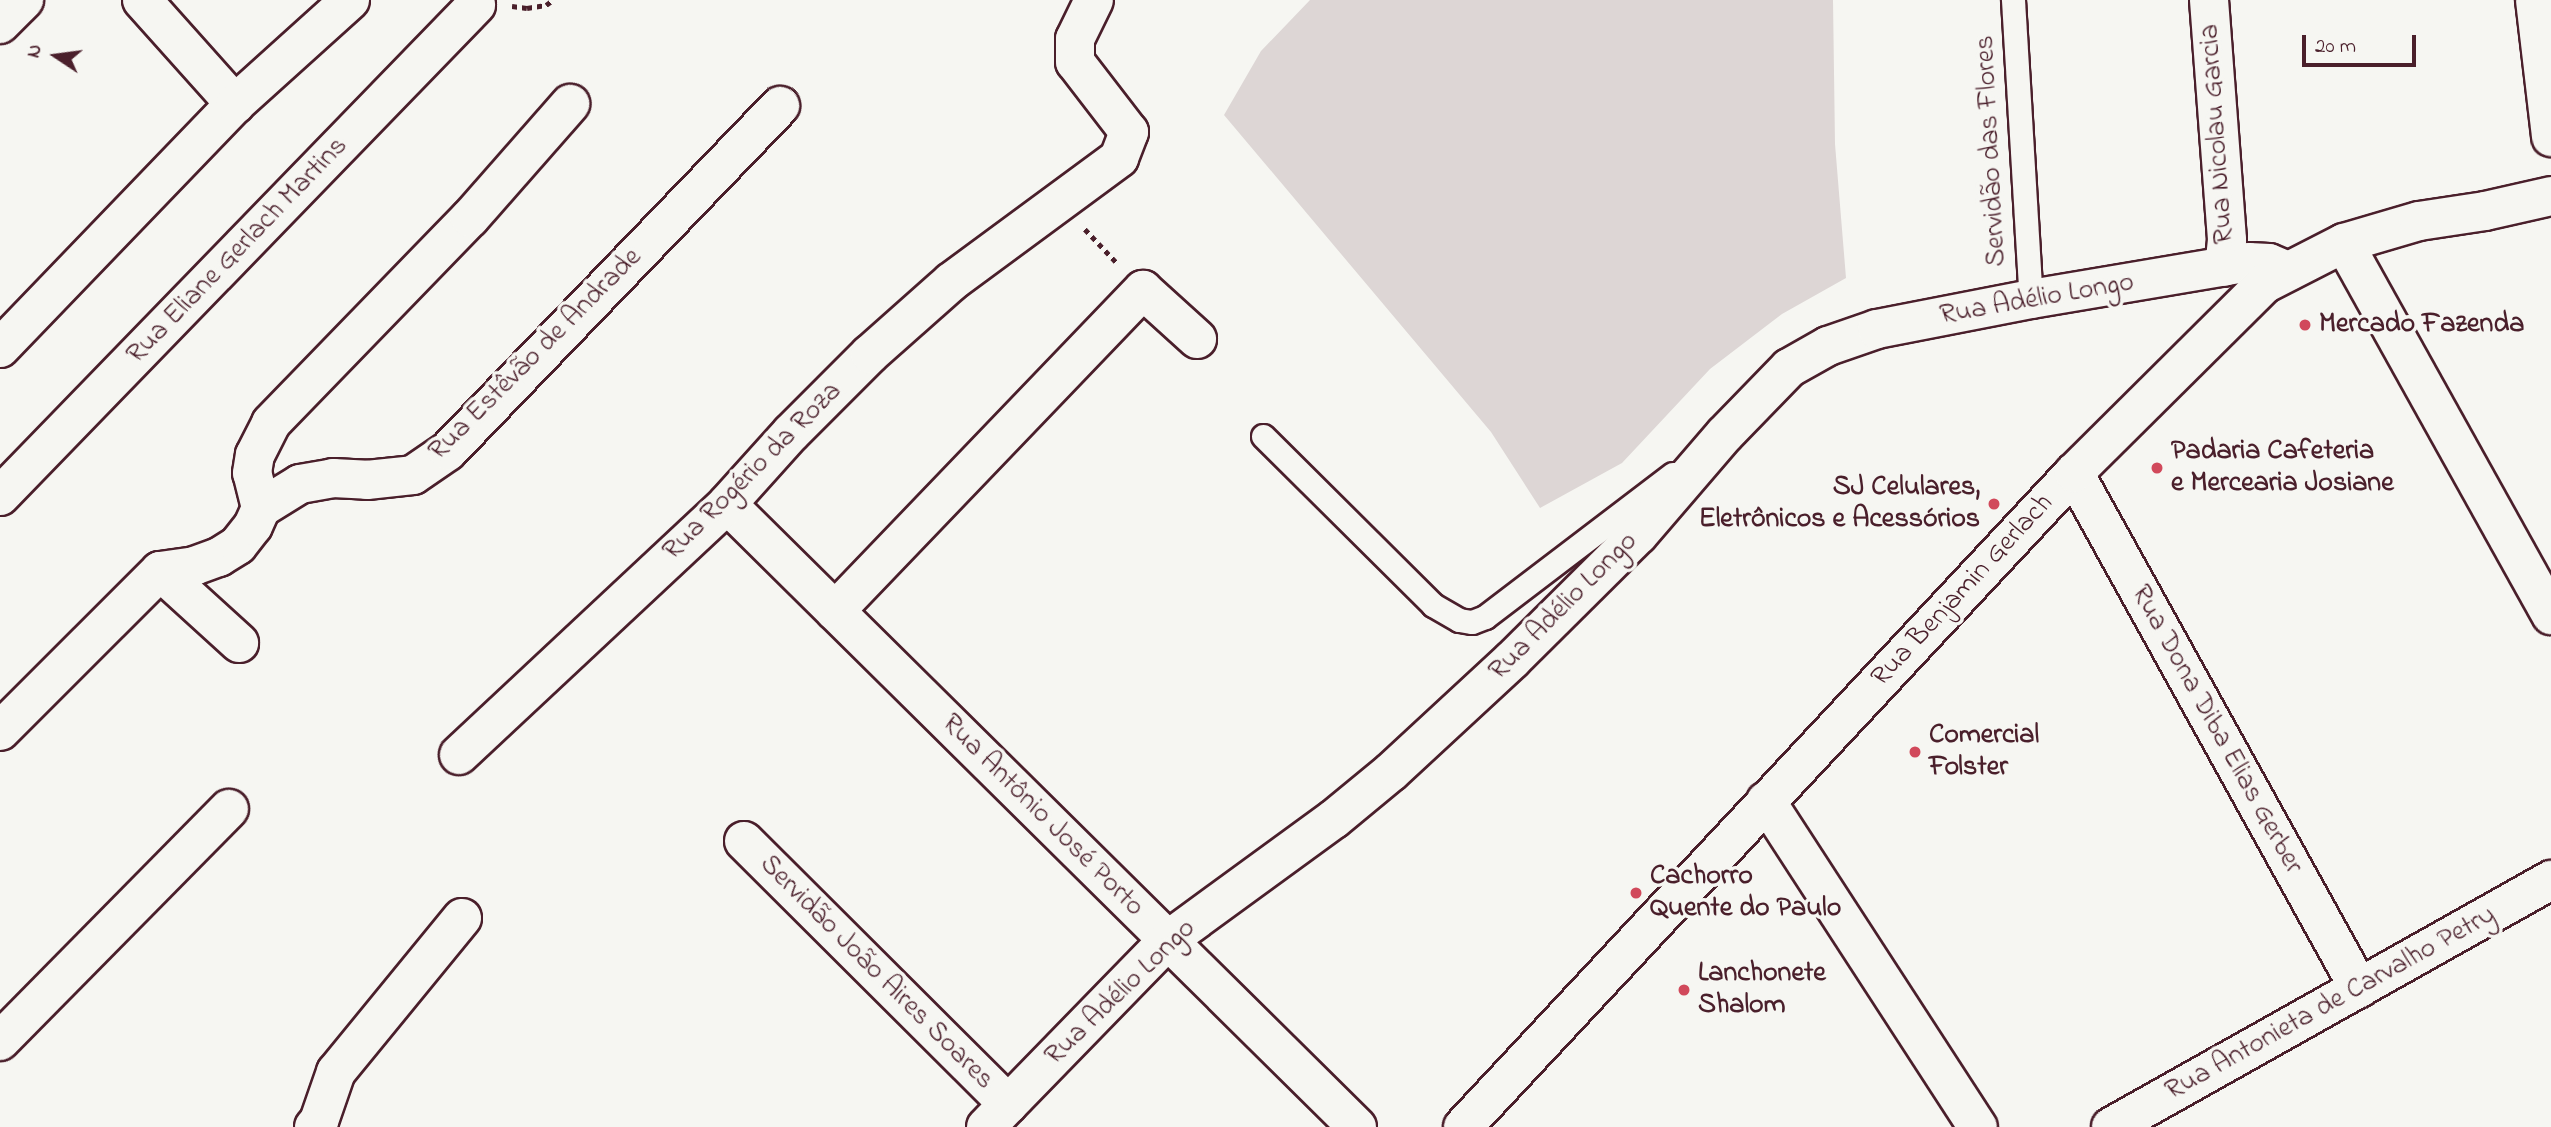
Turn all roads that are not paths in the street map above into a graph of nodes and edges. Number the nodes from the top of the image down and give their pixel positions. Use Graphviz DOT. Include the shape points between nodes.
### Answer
graph roads {
  1 [pos="24,0"];
  2 [pos="142,0"];
  3 [pos="350,0"];
  4 [pos="1094,0"];
  5 [pos="2013,0"];
  6 [pos="2209,0"];
  7 [pos="2535,0"];
  8 [pos="493,5"];
  9 [pos="0,24"];
  10 [pos="235,104"];
  11 [pos="570,104"];
  12 [pos="780,106"];
  13 [pos="2551,137"];
  14 [pos="2551,196"];
  15 [pos="2344,243"];
  16 [pos="2224,267"];
  17 [pos="2288,271"];
  18 [pos="2031,299"];
  19 [pos="2245,300"];
  20 [pos="1197,339"];
  21 [pos="0,348"];
  22 [pos="1725,434"];
  23 [pos="1263,436"];
  24 [pos="2074,473"];
  25 [pos="0,496"];
  26 [pos="727,504"];
  27 [pos="261,508"];
  28 [pos="160,571"];
  29 [pos="835,611"];
  30 [pos="2551,615"];
  31 [pos="239,643"];
  32 [pos="0,731"];
  33 [pos="458,755"];
  34 [pos="1766,802"];
  35 [pos="229,809"];
  36 [pos="744,841"];
  37 [pos="2551,880"];
  38 [pos="462,918"];
  39 [pos="1168,940"];
  40 [pos="2359,988"];
  41 [pos="0,1041"];
  42 [pos="997,1116"];
  43 [pos="314,1127"];
  44 [pos="1357,1127"];
  45 [pos="1463,1127"];
  46 [pos="1978,1127"];
  47 [pos="2111,1127"];
  1 -- 9 [label="street"];
  2 -- 10 [label="street"];
  3 -- 10 [label="street"];
  4 -- 26 [label="street, Rua Rogério da Roza" via="1075,39 1075,62 1129,132 1119,158 951,282 870,354"];
  5 -- 18 [label="lane, Servidão das Flores"];
  6 -- 16 [label="street, Rua Nicolau Garcia" via="2227,240"];
  7 -- 13 [label="street"];
  8 -- 25 [label="street, Rua Eliane Gerlach Martins"];
  10 -- 21 [label="street"];
  11 -- 27 [label="street" via="470,218 271,423 255,455 252,473"];
  12 -- 27 [label="street, Rua Estêvão de Andrade" via="448,452 413,475 300,484"];
  14 -- 15 [label="street, Rua Benjamin Gerlach" via="2419,221"];
  15 -- 17 [label="street, Rua Benjamin Gerlach"];
  15 -- 30 [label="street"];
  16 -- 17 [label="street, Rua Adélio Longo" via="2269,263"];
  16 -- 18 [label="street, Rua Adélio Longo"];
  16 -- 19 [label="street" via="2242,283"];
  17 -- 19 [label="street, Rua Benjamin Gerlach"];
  18 -- 22 [label="street, Rua Adélio Longo" via="1877,329 1828,346 1789,368"];
  19 -- 24 [label="street, Rua Benjamin Gerlach"];
  20 -- 29 [label="street" via="1143,290"];
  22 -- 23 [label="lane" via="1541,576 1472,622 1433,605"];
  22 -- 39 [label="street, Rua Adélio Longo" via="1638,535 1576,598 1391,772"];
  24 -- 34 [label="street, Rua Benjamin Gerlach"];
  24 -- 40 [label="street, Rua Dona Diba Elias Gerber"];
  26 -- 29 [label="street, Rua Antônio José Porto"];
  26 -- 33 [label="street, Rua Rogério da Roza"];
  27 -- 28 [label="street, Rua Estêvão de Andrade" via="238,545 219,557"];
  28 -- 31 [label="street"];
  28 -- 32 [label="street"];
  29 -- 39 [label="street, Rua Antônio José Porto"];
  34 -- 45 [label="street, Rua Benjamin Gerlach"];
  34 -- 46 [label="street"];
  35 -- 41 [label="street"];
  36 -- 42 [label="street, Servidão João Aires Soares"];
  37 -- 40 [label="street, Rua Antonieta de Carvalho Petry"];
  38 -- 43 [label="street" via="336,1072"];
  39 -- 42 [label="street, Rua Adélio Longo"];
  39 -- 44 [label="street, Rua Antônio José Porto"];
  40 -- 47 [label="street, Rua Antonieta de Carvalho Petry"];
}
